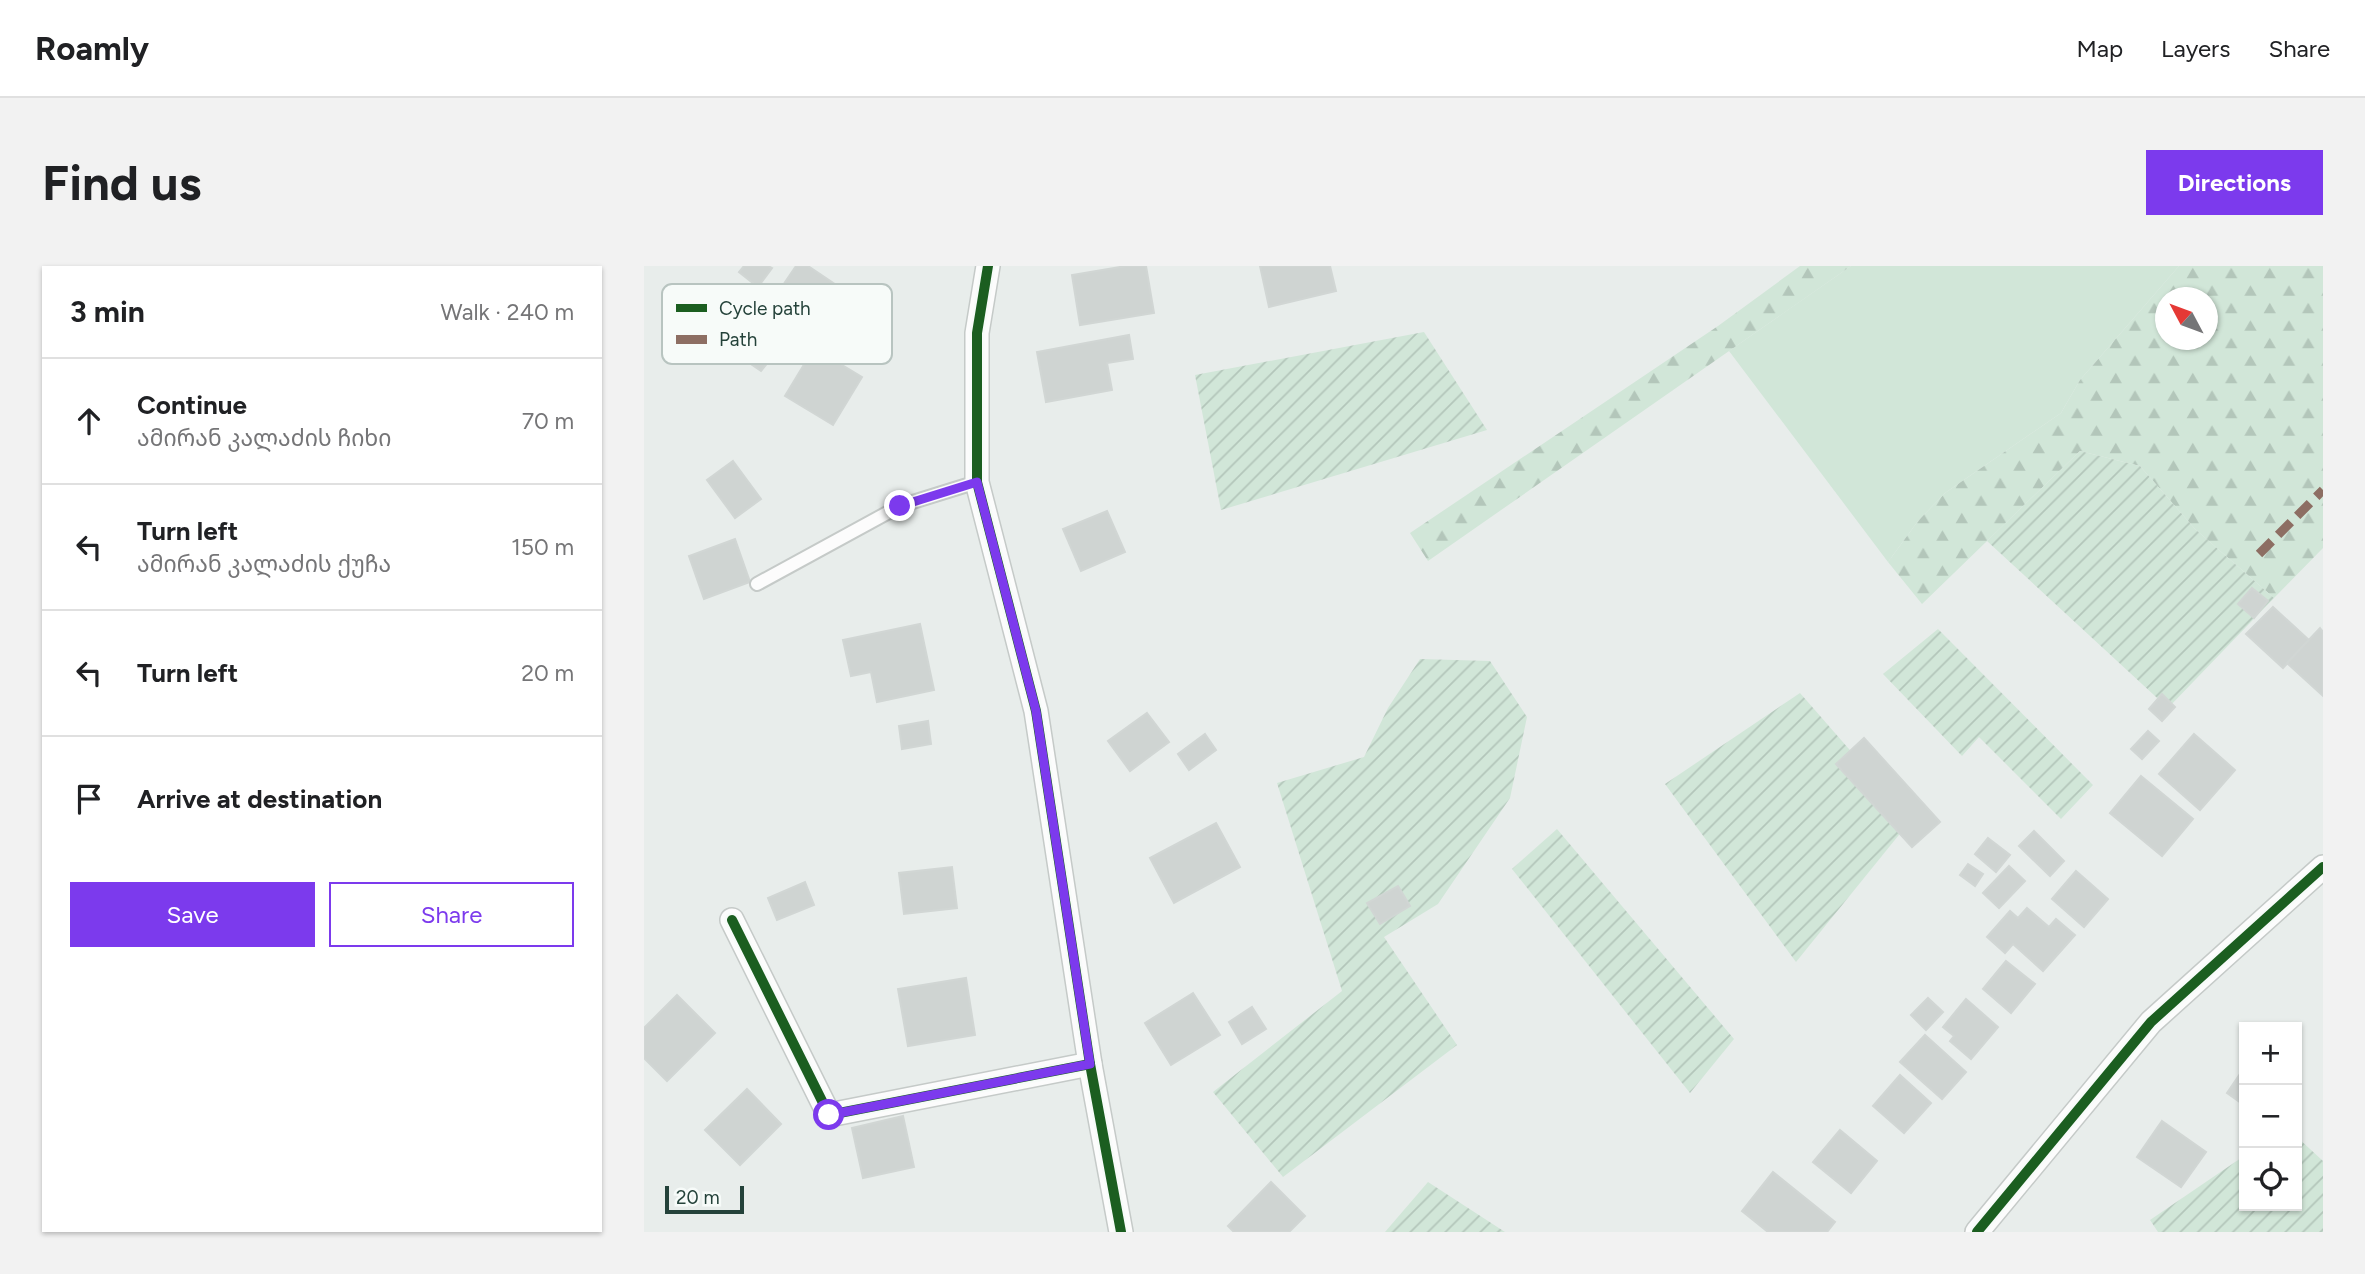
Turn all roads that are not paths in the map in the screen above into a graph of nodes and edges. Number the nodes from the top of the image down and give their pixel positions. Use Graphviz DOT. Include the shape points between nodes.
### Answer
graph roads {
  1 [pos="988,266"];
  2 [pos="977,482"];
  3 [pos="757,583"];
  4 [pos="2323,867"];
  5 [pos="732,920"];
  6 [pos="1090,1064"];
  7 [pos="1121,1232"];
  8 [pos="1977,1232"];
  1 -- 2 [label="street" via="977,333"];
  2 -- 3 [label="lane" via="900,506"];
  2 -- 6 [label="street" via="1036,711"];
  4 -- 8 [label="street" via="2151,1023"];
  5 -- 6 [label="street" via="829,1115"];
  6 -- 7 [label="street"];
}
